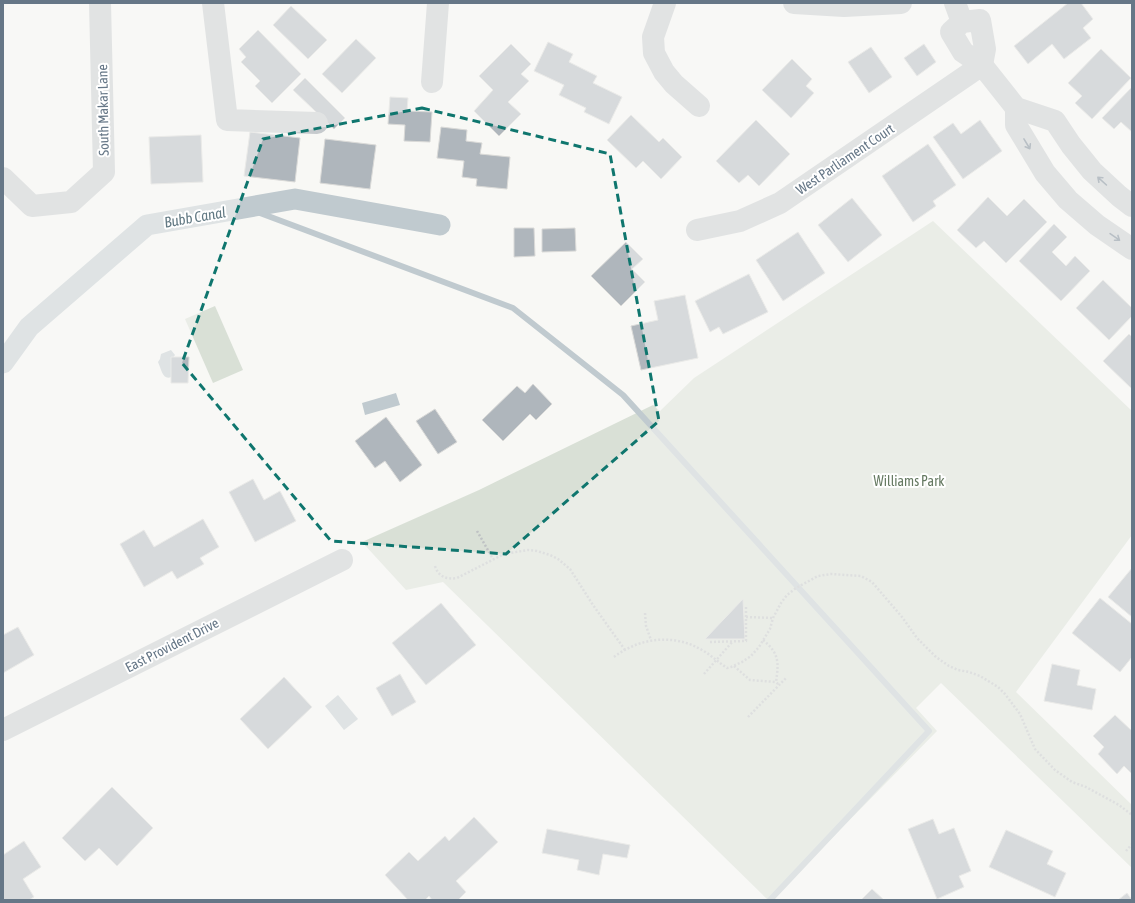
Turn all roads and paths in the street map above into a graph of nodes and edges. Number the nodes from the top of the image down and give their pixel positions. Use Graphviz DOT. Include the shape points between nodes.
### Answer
graph roads {
  1 [pos="100,3"];
  2 [pos="213,3"];
  3 [pos="438,3"];
  4 [pos="665,3"];
  5 [pos="794,3"];
  6 [pos="901,3"];
  7 [pos="843,5"];
  8 [pos="959,13"];
  9 [pos="982,65"];
  10 [pos="432,82"];
  11 [pos="699,106"];
  12 [pos="1016,108"];
  13 [pos="316,123"];
  14 [pos="3,178"];
  15 [pos="1132,206"];
  16 [pos="697,230"];
  17 [pos="1132,249"];
  18 [pos="477,531"];
  19 [pos="342,560"];
  20 [pos="493,560"];
  21 [pos="435,566"];
  22 [pos="746,607"];
  23 [pos="645,613"];
  24 [pos="746,617"];
  25 [pos="773,618"];
  26 [pos="651,640"];
  27 [pos="763,640"];
  28 [pos="733,641"];
  29 [pos="710,642"];
  30 [pos="625,650"];
  31 [pos="614,657"];
  32 [pos="716,660"];
  33 [pos="734,666"];
  34 [pos="704,674"];
  35 [pos="786,678"];
  36 [pos="776,682"];
  37 [pos="779,685"];
  38 [pos="748,717"];
  39 [pos="3,730"];
  40 [pos="1132,815"];
  41 [pos="1132,844"];
  42 [pos="1126,851"];
  1 -- 14 [label="street, South Makar Lane" via="104,172 71,202 32,206"];
  2 -- 13 [label="street" via="227,120"];
  3 -- 10 [label="street"];
  4 -- 11 [label="street" via="653,37 654,53 674,84"];
  5 -- 7 [label="street"];
  6 -- 7 [label="street"];
  8 -- 9 [label="street" via="951,32 963,52"];
  9 -- 12 [label="street"];
  9 -- 16 [label="street, West Parliament Court" via="780,203 740,221"];
  15 -- 12 [label="street, one-way" via="1092,171 1054,121"];
  12 -- 17 [label="street, one-way" via="1016,125 1045,173 1068,200 1097,225"];
  18 -- 20 [label="path"];
  19 -- 39 [label="street, East Provident Drive"];
  20 -- 21 [label="path" via="451,579 442,576"];
  20 -- 30 [label="path" via="504,554 528,550 543,552 558,559 570,569"];
  22 -- 24 [label="path"];
  23 -- 26 [label="path"];
  24 -- 25 [label="path"];
  24 -- 28 [label="path" via="746,641"];
  25 -- 27 [label="path"];
  25 -- 40 [label="path" via="787,595 818,576 861,576 872,582 917,638 936,657 958,670 980,676 1005,694 1020,714 1035,749 1055,770"];
  26 -- 30 [label="path"];
  26 -- 32 [label="path" via="683,642"];
  27 -- 33 [label="path" via="751,656"];
  27 -- 36 [label="path" via="777,657"];
  28 -- 29 [label="path"];
  28 -- 32 [label="path"];
  30 -- 31 [label="path"];
  32 -- 33 [label="path" via="727,668"];
  32 -- 34 [label="path"];
  33 -- 36 [label="path" via="750,680"];
  35 -- 37 [label="path"];
  36 -- 37 [label="path"];
  37 -- 38 [label="path"];
  41 -- 42 [label="path"];
}
